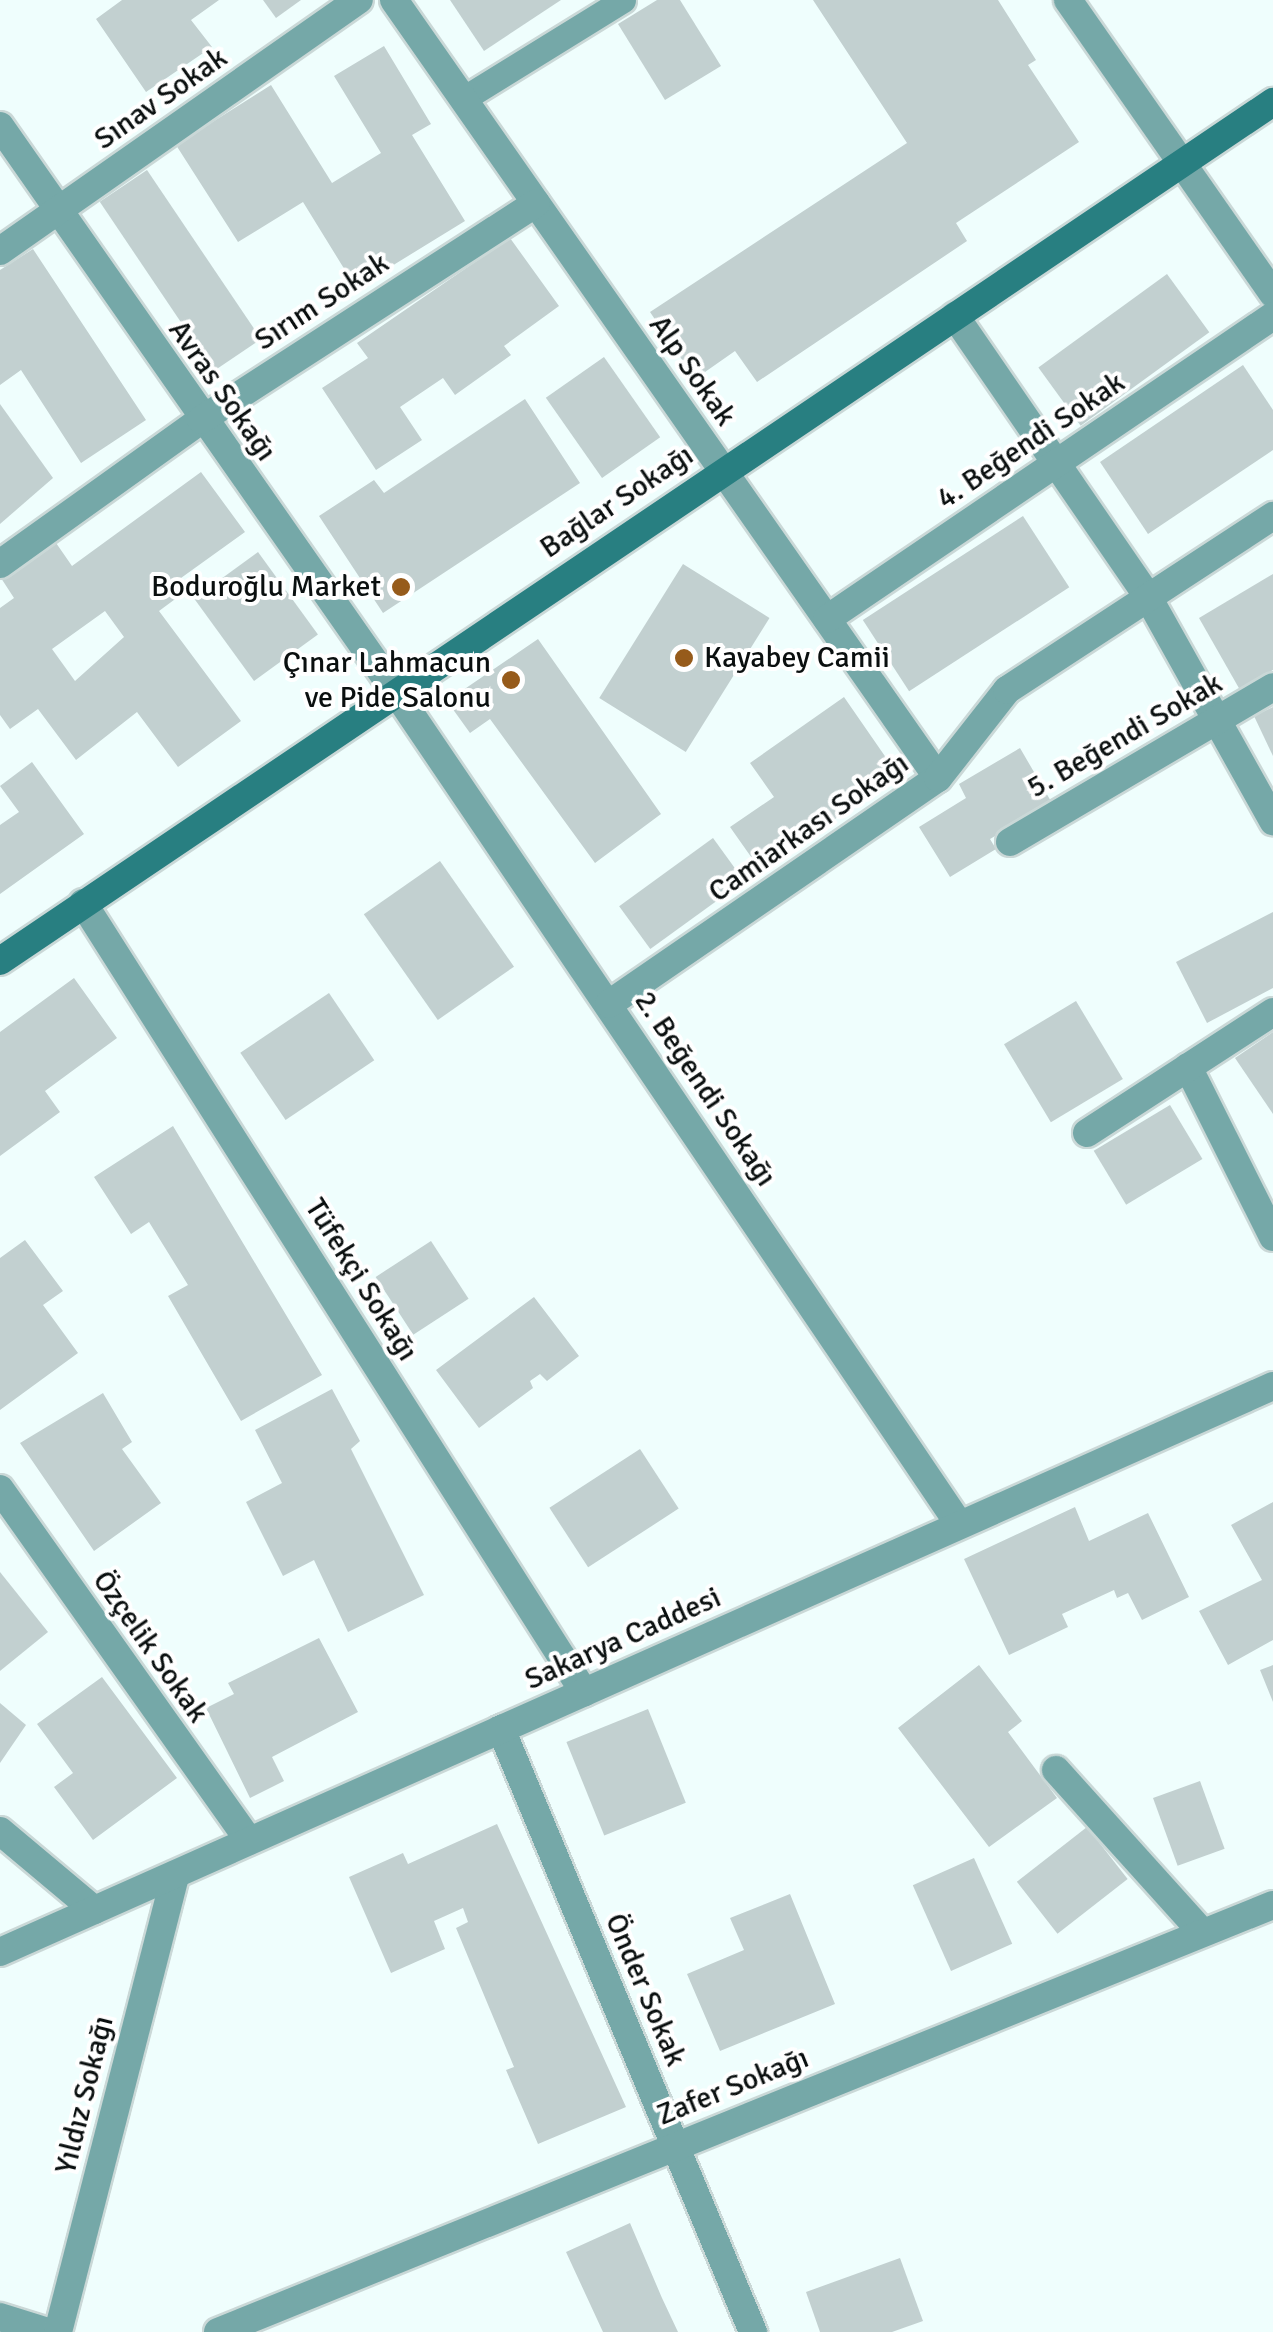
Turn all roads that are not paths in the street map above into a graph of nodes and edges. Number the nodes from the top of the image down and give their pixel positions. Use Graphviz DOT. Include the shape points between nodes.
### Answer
graph roads {
  1 [pos="360,0"];
  2 [pos="394,0"];
  3 [pos="623,0"];
  4 [pos="1068,0"];
  5 [pos="463,99"];
  6 [pos="1273,102"];
  7 [pos="0,126"];
  8 [pos="1179,168"];
  9 [pos="536,202"];
  10 [pos="58,210"];
  11 [pos="0,250"];
  12 [pos="1273,294"];
  13 [pos="955,316"];
  14 [pos="1273,316"];
  15 [pos="201,420"];
  16 [pos="1056,463"];
  17 [pos="722,470"];
  18 [pos="1273,516"];
  19 [pos="0,564"];
  20 [pos="1148,598"];
  21 [pos="826,619"];
  22 [pos="1273,687"];
  23 [pos="395,691"];
  24 [pos="1219,718"];
  25 [pos="938,778"];
  26 [pos="1273,821"];
  27 [pos="1010,842"];
  28 [pos="84,903"];
  29 [pos="0,961"];
  30 [pos="609,1004"];
  31 [pos="1273,1012"];
  32 [pos="1188,1068"];
  33 [pos="1087,1133"];
  34 [pos="1273,1238"];
  35 [pos="1273,1386"];
  36 [pos="0,1488"];
  37 [pos="959,1524"];
  38 [pos="584,1692"];
  39 [pos="500,1729"];
  40 [pos="1056,1770"];
  41 [pos="0,1831"];
  42 [pos="249,1842"];
  43 [pos="175,1874"];
  44 [pos="1273,1905"];
  45 [pos="94,1910"];
  46 [pos="1202,1932"];
  47 [pos="0,1952"];
  48 [pos="674,2146"];
  49 [pos="0,2317"];
  50 [pos="48,2332"];
  51 [pos="58,2332"];
  52 [pos="218,2332"];
  53 [pos="752,2332"];
  1 -- 10 [label="street, Sınav Sokak"];
  2 -- 5 [label="street, Alp Sokak"];
  3 -- 5 [label="lane"];
  4 -- 8 [label="street"];
  5 -- 9 [label="street, Alp Sokak"];
  6 -- 8 [label="main road, Bağlar Sokağı"];
  7 -- 10 [label="street, Avras Sokağı"];
  8 -- 12 [label="street"];
  8 -- 13 [label="main road, Bağlar Sokağı"];
  9 -- 15 [label="street, Sırım Sokak"];
  9 -- 17 [label="street, Alp Sokak"];
  10 -- 11 [label="street, Sınav Sokak"];
  10 -- 15 [label="street, Avras Sokağı"];
  13 -- 16 [label="street"];
  13 -- 17 [label="main road, Bağlar Sokağı"];
  14 -- 16 [label="street, 4. Beğendi Sokak"];
  15 -- 19 [label="street, Sırım Sokak"];
  15 -- 23 [label="street, Avras Sokağı"];
  16 -- 20 [label="street"];
  16 -- 21 [label="street, 4. Beğendi Sokak"];
  17 -- 21 [label="street, Alp Sokak"];
  17 -- 23 [label="main road, Bağlar Sokağı"];
  18 -- 20 [label="street, Camiarkası Sokağı"];
  20 -- 24 [label="street"];
  20 -- 25 [label="street, Camiarkası Sokağı" via="1007,690"];
  21 -- 25 [label="street, Alp Sokak"];
  22 -- 24 [label="street, 5. Beğendi Sokak"];
  23 -- 28 [label="main road, Bağlar Sokağı"];
  23 -- 30 [label="street, 2. Beğendi Sokağı"];
  24 -- 26 [label="street"];
  24 -- 27 [label="street, 5. Beğendi Sokak"];
  25 -- 30 [label="street, Camiarkası Sokağı"];
  28 -- 29 [label="main road, Bağlar Sokağı"];
  28 -- 38 [label="street, Tüfekçi Sokağı"];
  30 -- 37 [label="street, 2. Beğendi Sokağı"];
  31 -- 32 [label="street"];
  32 -- 33 [label="street"];
  32 -- 34 [label="street"];
  35 -- 37 [label="street, Sakarya Caddesi"];
  36 -- 42 [label="street, Özçelik Sokak"];
  37 -- 38 [label="street, Sakarya Caddesi"];
  38 -- 39 [label="street, Sakarya Caddesi"];
  39 -- 42 [label="street, Sakarya Caddesi"];
  39 -- 48 [label="street, Önder Sokak"];
  40 -- 46 [label="street"];
  41 -- 45 [label="street"];
  42 -- 43 [label="street, Sakarya Caddesi"];
  43 -- 45 [label="street, Sakarya Caddesi"];
  43 -- 51 [label="street, Yıldız Sokağı"];
  44 -- 46 [label="street, Zafer Sokağı"];
  45 -- 47 [label="street, Sakarya Caddesi"];
  46 -- 48 [label="street, Zafer Sokağı"];
  48 -- 52 [label="street, Zafer Sokağı"];
  48 -- 53 [label="street, Önder Sokak"];
  49 -- 50 [label="street"];
}
